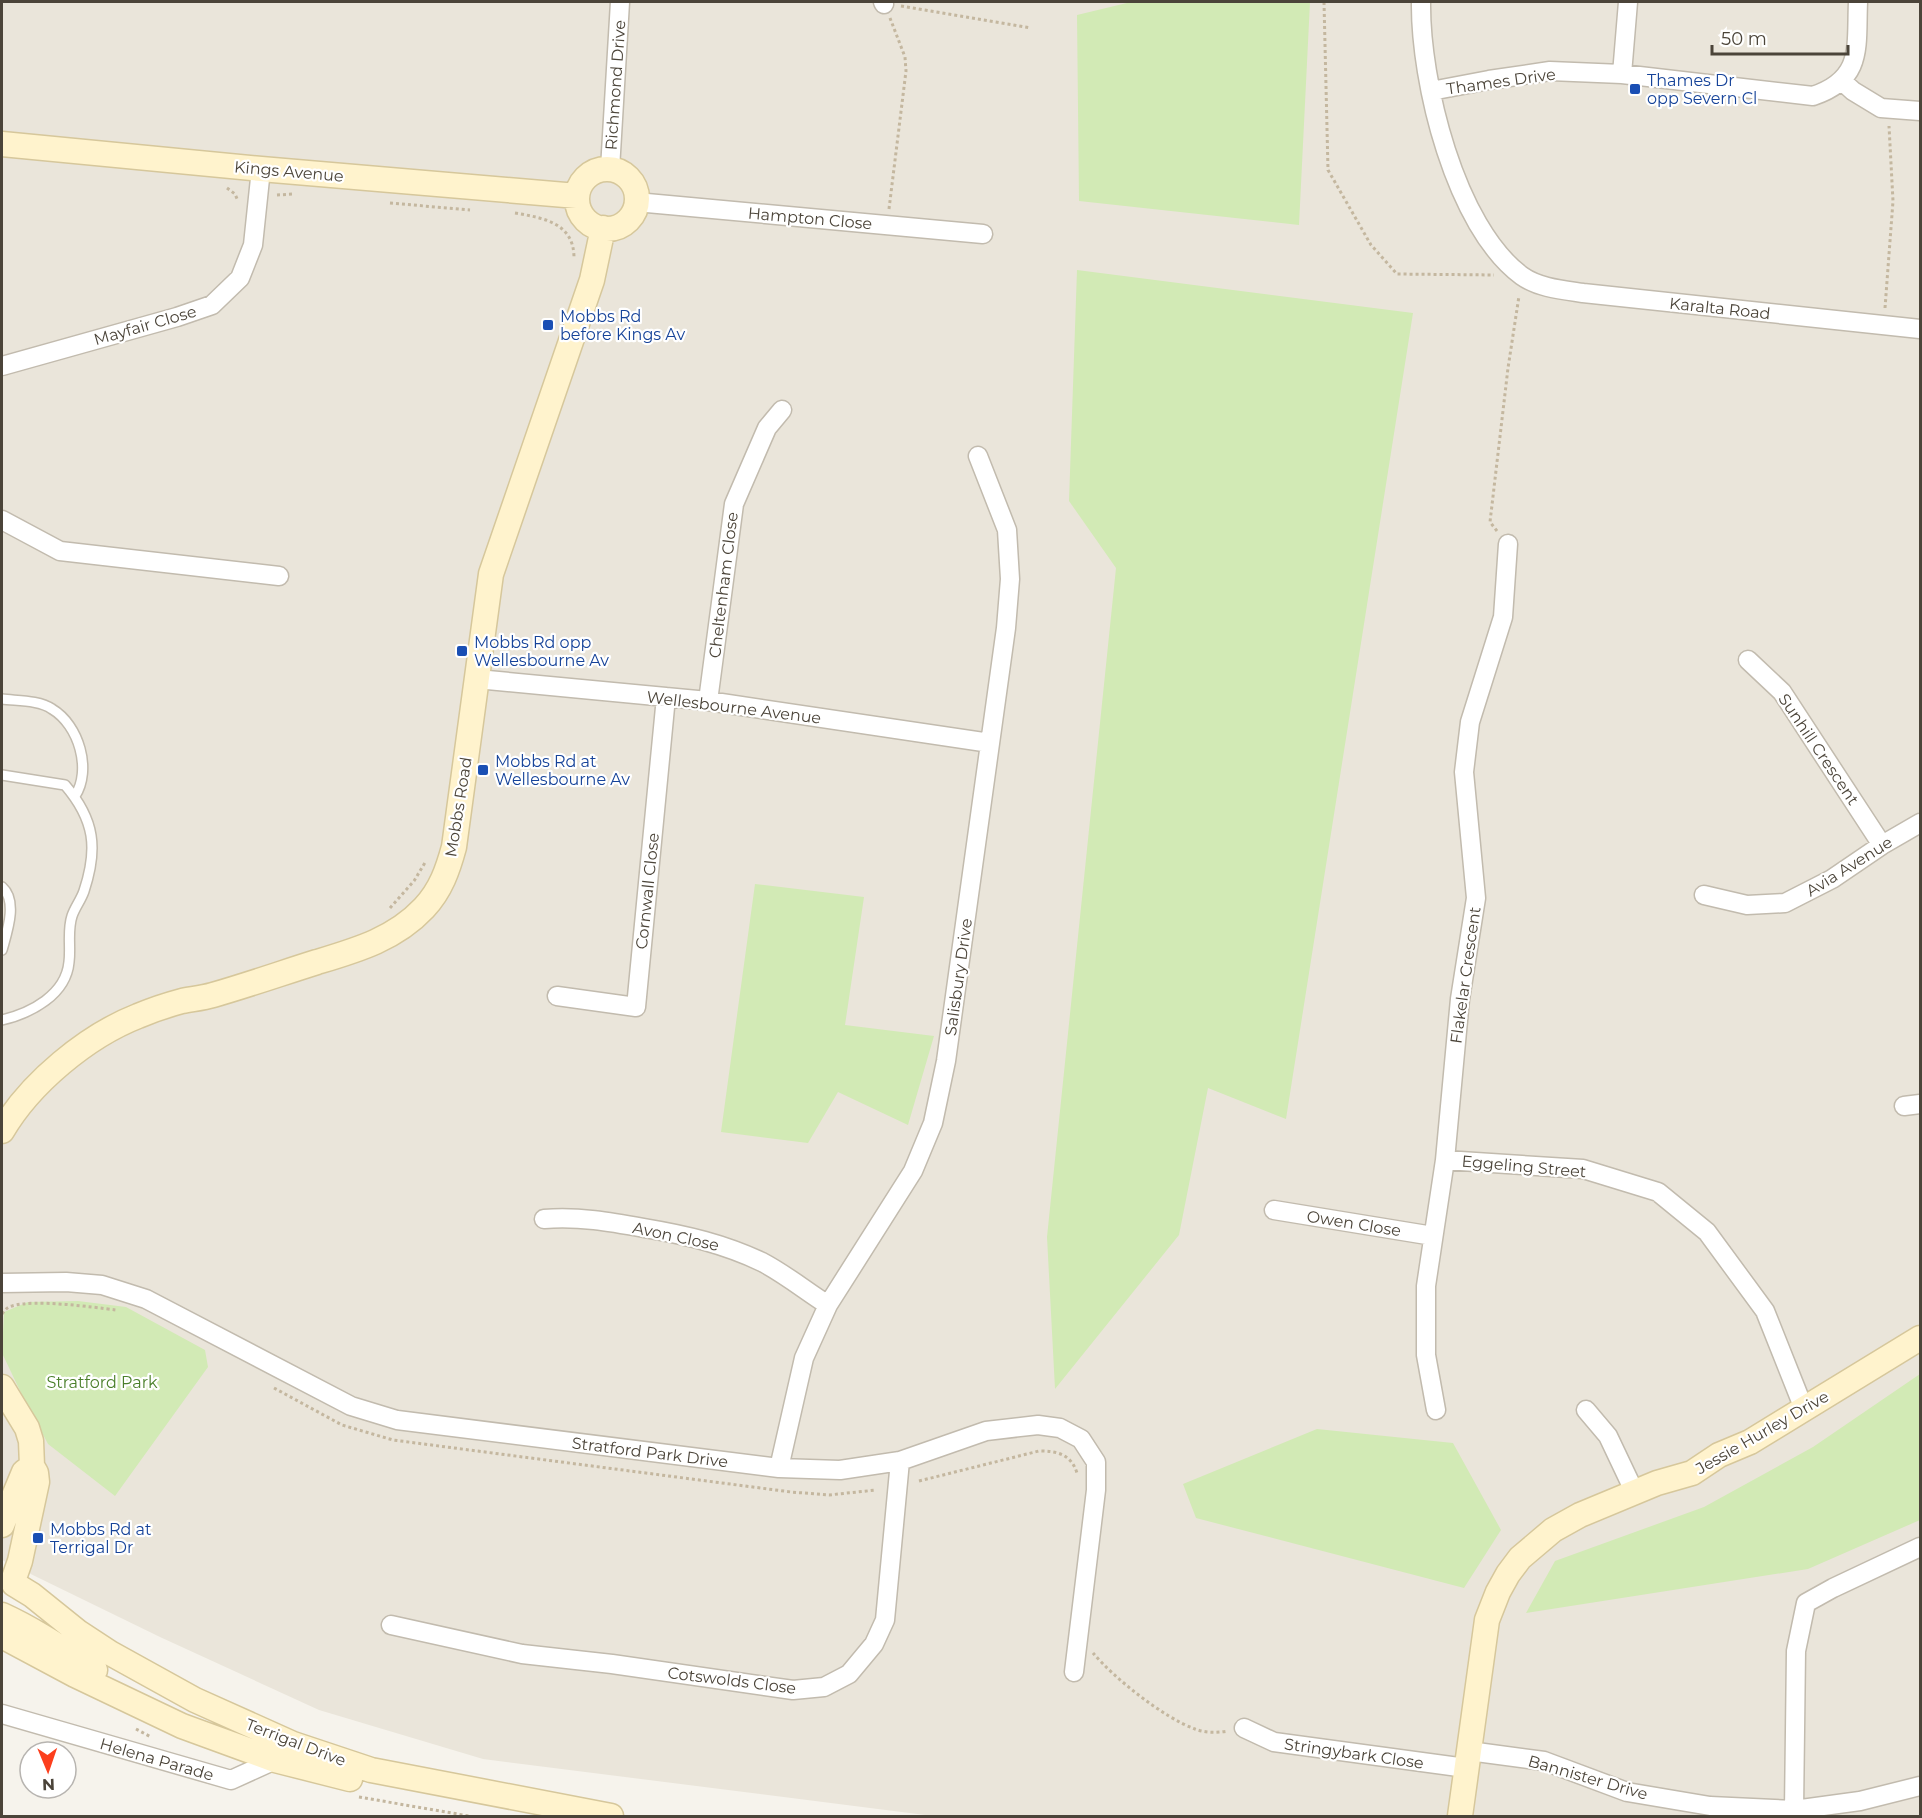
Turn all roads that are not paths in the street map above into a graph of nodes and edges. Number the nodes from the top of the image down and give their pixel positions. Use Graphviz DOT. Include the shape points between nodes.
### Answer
graph roads {
  1 [pos="620,2"];
  2 [pos="1421,2"];
  3 [pos="1628,2"];
  4 [pos="1858,2"];
  5 [pos="1622,74"];
  6 [pos="1842,81"];
  7 [pos="1431,92"];
  8 [pos="1920,111"];
  9 [pos="2,144"];
  10 [pos="261,169"];
  11 [pos="610,169"];
  12 [pos="577,196"];
  13 [pos="636,202"];
  14 [pos="603,228"];
  15 [pos="983,234"];
  16 [pos="1522,276"];
  17 [pos="1920,329"];
  18 [pos="2,366"];
  19 [pos="782,410"];
  20 [pos="978,456"];
  21 [pos="2,520"];
  22 [pos="1508,544"];
  23 [pos="279,576"];
  24 [pos="1748,660"];
  25 [pos="477,679"];
  26 [pos="666,697"];
  27 [pos="2,699"];
  28 [pos="708,701"];
  29 [pos="990,743"];
  30 [pos="2,775"];
  31 [pos="75,796"];
  32 [pos="1920,823"];
  33 [pos="1882,845"];
  34 [pos="2,887"];
  35 [pos="1704,895"];
  36 [pos="2,950"];
  37 [pos="557,996"];
  38 [pos="2,1020"];
  39 [pos="2,1131"];
  40 [pos="1445,1160"];
  41 [pos="1274,1210"];
  42 [pos="544,1219"];
  43 [pos="1433,1236"];
  44 [pos="2,1283"];
  45 [pos="828,1305"];
  46 [pos="1920,1338"];
  47 [pos="5,1400"];
  48 [pos="1804,1409"];
  49 [pos="1436,1410"];
  50 [pos="1586,1410"];
  51 [pos="900,1461"];
  52 [pos="32,1466"];
  53 [pos="779,1468"];
  54 [pos="1635,1493"];
  55 [pos="2,1525"];
  56 [pos="1920,1546"];
  57 [pos="16,1578"];
  58 [pos="2,1610"];
  59 [pos="2,1615"];
  60 [pos="391,1625"];
  61 [pos="2,1636"];
  62 [pos="1074,1672"];
  63 [pos="2,1714"];
  64 [pos="1244,1728"];
  65 [pos="203,1732"];
  66 [pos="275,1760"];
  67 [pos="1467,1760"];
  68 [pos="1920,1786"];
  69 [pos="1794,1810"];
  70 [pos="535,1816"];
  71 [pos="611,1816"];
  72 [pos="1460,1816"];
  1 -- 11 [label="street, Richmond Drive"];
  2 -- 7 [label="street, Thames Drive" via="1422,45"];
  3 -- 5 [label="street"];
  4 -- 6 [label="street" via="1853,67"];
  5 -- 6 [label="street, Thames Drive" via="1813,96"];
  5 -- 7 [label="street, Thames Drive" via="1550,71"];
  6 -- 8 [label="street" via="1881,108"];
  7 -- 16 [label="street, Thames Drive" via="1450,165 1472,214 1488,241"];
  9 -- 10 [label="street, Kings Avenue"];
  10 -- 12 [label="street, Kings Avenue"];
  10 -- 18 [label="street, Mayfair Close" via="253,245 240,278 212,305"];
  11 -- 12 [label="street" via="591,173"];
  11 -- 13 [label="street" via="627,177 636,193"];
  12 -- 14 [label="street" via="577,205 586,221"];
  13 -- 14 [label="street" via="621,225"];
  13 -- 15 [label="street, Hampton Close"];
  14 -- 25 [label="street, Mobbs Road" via="592,280 493,566"];
  16 -- 17 [label="street, Karalta Road" via="1550,288 1583,293"];
  19 -- 28 [label="street, Cheltenham Close" via="767,428 734,504"];
  20 -- 29 [label="street, Salisbury Drive" via="1007,530 1011,579"];
  21 -- 23 [label="street" via="60,551"];
  22 -- 40 [label="street, Flakelar Crescent" via="1503,616 1470,722 1464,772 1476,898 1460,999"];
  24 -- 33 [label="street, Sunhill Crescent" via="1782,692"];
  25 -- 26 [label="street, Wellesbourne Avenue"];
  25 -- 39 [label="street, Mobbs Road" via="454,847 438,890 417,914 388,937 359,949 210,996 181,1001 121,1023 50,1075"];
  26 -- 28 [label="street, Wellesbourne Avenue"];
  26 -- 37 [label="street, Cornwall Close" via="636,1006"];
  27 -- 31 [label="lane" via="52,708 72,729 78,742 83,778"];
  28 -- 29 [label="street, Wellesbourne Avenue"];
  29 -- 45 [label="street, Salisbury Drive" via="946,1062 933,1122 913,1171"];
  30 -- 31 [label="lane" via="65,785"];
  31 -- 38 [label="lane" via="90,827 93,852 83,894 72,917 67,975 62,986 46,1000"];
  32 -- 33 [label="street, Avia Avenue"];
  33 -- 35 [label="street, Avia Avenue" via="1832,879 1785,903 1747,905"];
  34 -- 36 [label="lane" via="10,904"];
  40 -- 43 [label="street, Flakelar Crescent"];
  40 -- 48 [label="street, Eggeling Street" via="1583,1169 1658,1192 1707,1232 1765,1311"];
  41 -- 43 [label="street, Owen Close"];
  42 -- 45 [label="street, Avon Close" via="569,1217 700,1238 765,1263"];
  43 -- 49 [label="street, Flakelar Crescent" via="1426,1286 1426,1355"];
  44 -- 53 [label="street, Stratford Park Drive" via="102,1285 146,1299 351,1406 397,1420"];
  45 -- 53 [label="street, Salisbury Drive" via="804,1358"];
  46 -- 48 [label="street, Jessie Hurley Drive"];
  47 -- 52 [label="street" via="27,1428 32,1441"];
  48 -- 54 [label="street, Jessie Hurley Drive" via="1692,1473"];
  50 -- 54 [label="street" via="1608,1436"];
  51 -- 53 [label="street, Stratford Park Drive" via="840,1470"];
  51 -- 60 [label="street, Cotswolds Close" via="885,1620 874,1644 849,1674 824,1687 794,1690 522,1654"];
  51 -- 62 [label="street, Stratford Park Drive" via="986,1431 1038,1425 1060,1428 1081,1439 1096,1462 1096,1481"];
  52 -- 55 [label="street" via="24,1472"];
  52 -- 57 [label="street" via="37,1482"];
  54 -- 67 [label="street, Jessie Hurley Drive" via="1569,1520 1537,1542 1508,1574 1487,1620"];
  56 -- 69 [label="street" via="1806,1603 1796,1651"];
  57 -- 58 [label="street" via="14,1599"];
  57 -- 71 [label="street, Terrigal Drive" via="78,1632 110,1653 195,1700 293,1744 371,1770"];
  59 -- 65 [label="street, Terrigal Drive" via="42,1635 99,1673 188,1718"];
  61 -- 65 [label="street, Terrigal Drive" via="105,1690"];
  63 -- 66 [label="street, Helena Parade" via="231,1780"];
  64 -- 67 [label="street, Stringybark Close" via="1274,1742"];
  65 -- 66 [label="street, Terrigal Drive"];
  66 -- 70 [label="street, Terrigal Drive"];
  67 -- 69 [label="street, Bannister Drive" via="1544,1761 1627,1791 1710,1806"];
  67 -- 72 [label="street, Jessie Hurley Drive"];
  68 -- 69 [label="street, Bannister Drive" via="1860,1801"];
}
